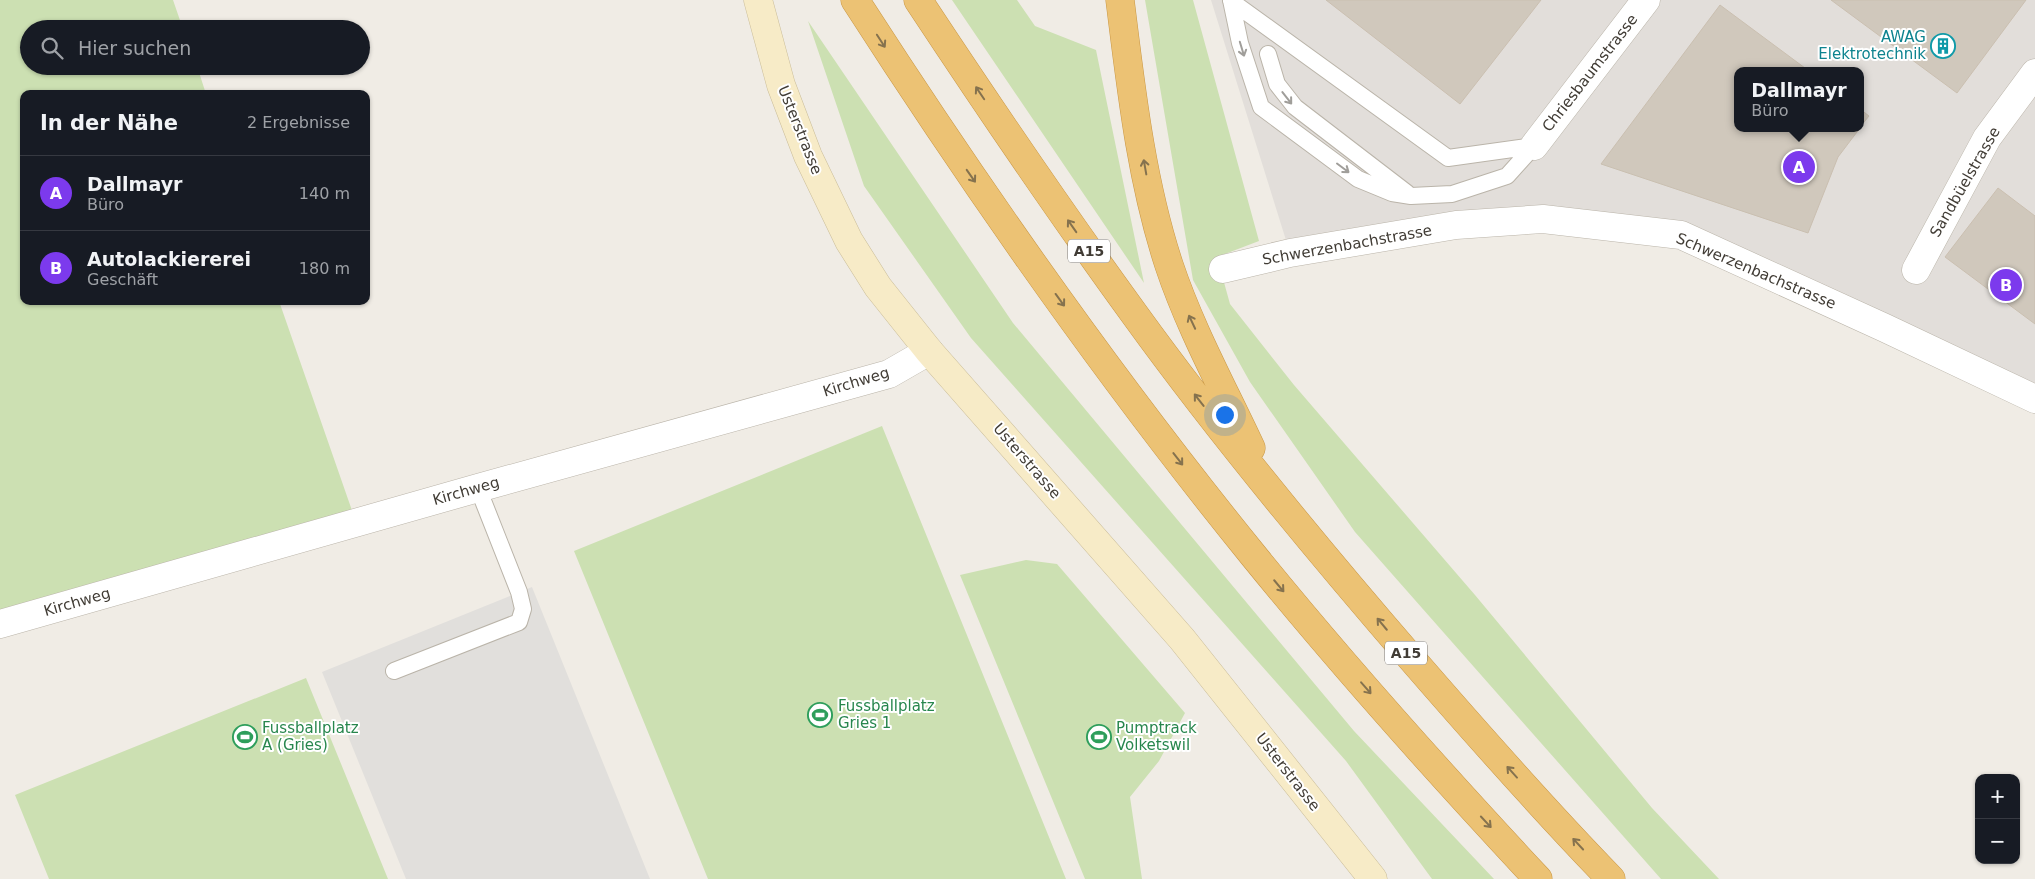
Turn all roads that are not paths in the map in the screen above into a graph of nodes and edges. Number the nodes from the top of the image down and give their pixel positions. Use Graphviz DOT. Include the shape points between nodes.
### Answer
graph roads {
  1 [pos="758,0"];
  2 [pos="855,0"];
  3 [pos="918,0"];
  4 [pos="1120,0"];
  5 [pos="1646,0"];
  6 [pos="1231,1"];
  7 [pos="1268,54"];
  8 [pos="2035,73"];
  9 [pos="1534,146"];
  10 [pos="1411,196"];
  11 [pos="1223,269"];
  12 [pos="1916,270"];
  13 [pos="929,351"];
  14 [pos="2035,399"];
  15 [pos="478,488"];
  16 [pos="1272,493"];
  17 [pos="0,624"];
  18 [pos="394,671"];
  19 [pos="1373,879"];
  20 [pos="1538,879"];
  21 [pos="1611,879"];
  1 -- 13 [label="main road, Usterstrasse" via="780,85 808,156 850,241 878,287"];
  2 -- 20 [label="highway, one-way" via="969,172 1098,354 1176,457 1333,652"];
  16 -- 3 [label="highway, A15, one-way" via="1137,318 1047,192"];
  16 -- 4 [label="highway, one-way" via="1183,300 1161,240 1144,163"];
  5 -- 9 [label="street, Chriesbaumstrasse"];
  6 -- 9 [label="lane" via="1448,158"];
  6 -- 10 [label="lane, one-way" via="1240,43 1261,107 1358,179 1392,194"];
  7 -- 10 [label="lane, one-way" via="1277,84 1295,107"];
  8 -- 12 [label="street, Sandbüelstrasse" via="1987,138"];
  9 -- 10 [label="lane" via="1507,176 1452,194"];
  11 -- 14 [label="street, Schwerzenbachstrasse" via="1290,253 1456,225 1543,219 1681,235"];
  13 -- 15 [label="street, Kirchweg" via="889,374"];
  13 -- 19 [label="main road, Usterstrasse" via="1182,639"];
  15 -- 17 [label="street, Kirchweg"];
  15 -- 18 [label="lane" via="519,592 523,609 519,622"];
  21 -- 16 [label="highway, A15, one-way" via="1466,721"];
}
